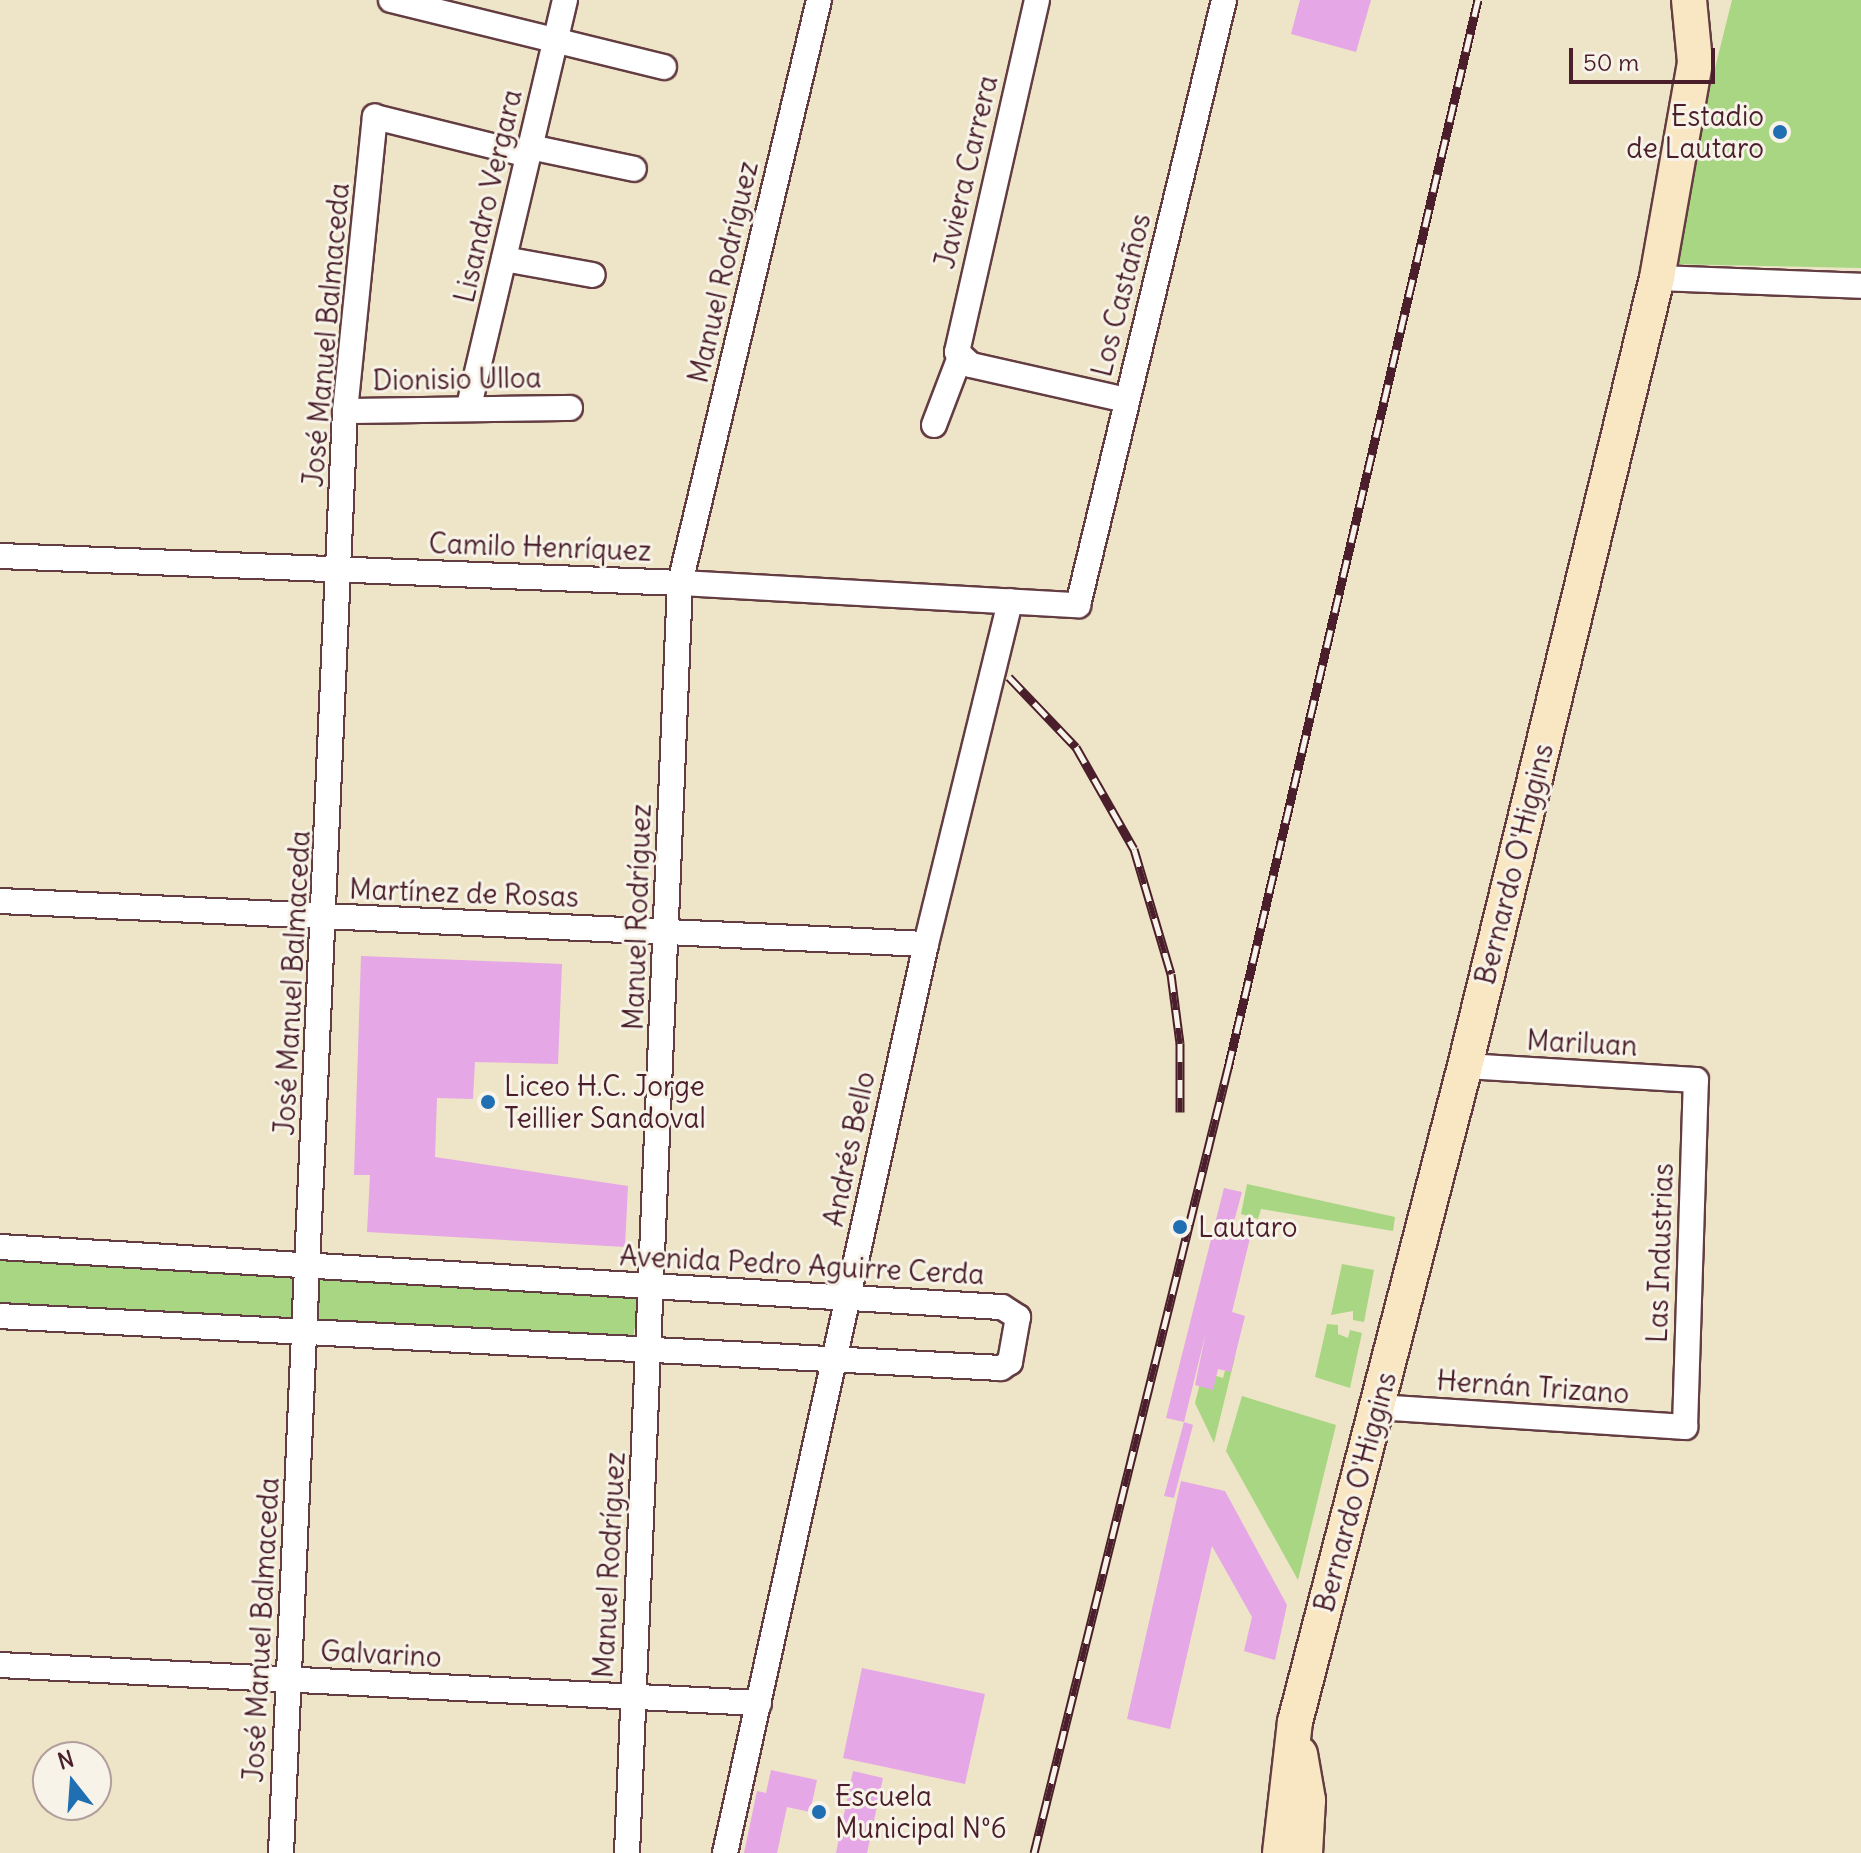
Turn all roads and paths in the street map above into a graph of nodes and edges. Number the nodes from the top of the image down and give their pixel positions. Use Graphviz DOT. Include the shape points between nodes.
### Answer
graph roads {
  1 [pos="391,0"];
  2 [pos="565,0"];
  3 [pos="819,0"];
  4 [pos="1037,0"];
  5 [pos="1224,0"];
  6 [pos="1689,0"];
  7 [pos="556,40"];
  8 [pos="664,67"];
  9 [pos="529,151"];
  10 [pos="634,169"];
  11 [pos="504,259"];
  12 [pos="593,275"];
  13 [pos="1657,278"];
  14 [pos="1861,286"];
  15 [pos="960,357"];
  16 [pos="1126,400"];
  17 [pos="469,406"];
  18 [pos="570,408"];
  19 [pos="345,411"];
  20 [pos="934,425"];
  21 [pos="0,556"];
  22 [pos="341,570"];
  23 [pos="680,583"];
  24 [pos="1010,601"];
  25 [pos="1078,605"];
  26 [pos="0,901"];
  27 [pos="325,917"];
  28 [pos="666,931"];
  29 [pos="926,944"];
  30 [pos="1465,1066"];
  31 [pos="1696,1080"];
  32 [pos="0,1247"];
  33 [pos="309,1266"];
  34 [pos="651,1286"];
  35 [pos="847,1297"];
  36 [pos="0,1316"];
  37 [pos="306,1331"];
  38 [pos="650,1350"];
  39 [pos="835,1359"];
  40 [pos="1377,1407"];
  41 [pos="1685,1427"];
  42 [pos="0,1665"];
  43 [pos="289,1680"];
  44 [pos="633,1697"];
  45 [pos="759,1703"];
  46 [pos="1295,1722"];
  47 [pos="281,1853"];
  48 [pos="627,1853"];
  49 [pos="725,1853"];
  50 [pos="1280,1853"];
  51 [pos="1305,1853"];
  1 -- 7 [label="street"];
  2 -- 7 [label="street, Lisandro Vergara"];
  3 -- 23 [label="street, Manuel Rodríguez"];
  4 -- 15 [label="street, Javiera Carrera" via="957,339"];
  5 -- 16 [label="street, Los Castaños"];
  6 -- 13 [label="main road, Bernardo O'Higgins" via="1695,62"];
  7 -- 8 [label="street"];
  7 -- 9 [label="street, Lisandro Vergara"];
  9 -- 10 [label="street"];
  9 -- 11 [label="street, Lisandro Vergara"];
  9 -- 19 [label="street, José Manuel Balmaceda" via="375,117"];
  11 -- 12 [label="street"];
  11 -- 17 [label="street, Lisandro Vergara"];
  13 -- 14 [label="street"];
  13 -- 30 [label="main road, Bernardo O'Higgins"];
  15 -- 16 [label="street" via="971,365"];
  15 -- 20 [label="street, Javiera Carrera"];
  16 -- 25 [label="street, Los Castaños"];
  17 -- 18 [label="street, Dionisio Ulloa"];
  17 -- 19 [label="street, Dionisio Ulloa"];
  19 -- 22 [label="street, José Manuel Balmaceda"];
  21 -- 22 [label="street, Camilo Henríquez"];
  22 -- 23 [label="street, Camilo Henríquez"];
  22 -- 27 [label="street, José Manuel Balmaceda"];
  23 -- 24 [label="street, Camilo Henríquez"];
  23 -- 28 [label="street, Manuel Rodríguez"];
  24 -- 25 [label="street, Camilo Henríquez"];
  24 -- 29 [label="street, Andrés Bello"];
  26 -- 27 [label="street, Martínez de Rosas"];
  27 -- 28 [label="street, Martínez de Rosas"];
  27 -- 33 [label="street, José Manuel Balmaceda"];
  28 -- 29 [label="street, Martínez de Rosas"];
  28 -- 34 [label="street, Manuel Rodríguez"];
  29 -- 35 [label="street, Andrés Bello"];
  30 -- 31 [label="street, Mariluan"];
  30 -- 40 [label="main road, Bernardo O'Higgins"];
  31 -- 41 [label="street, Las Industrias"];
  32 -- 33 [label="street, Avenida Pedro Aguirre Cerda"];
  33 -- 34 [label="street, Avenida Pedro Aguirre Cerda"];
  33 -- 37 [label="street, José Manuel Balmaceda"];
  34 -- 35 [label="street, Avenida Pedro Aguirre Cerda"];
  34 -- 38 [label="street, Manuel Rodríguez"];
  35 -- 39 [label="street, Andrés Bello"];
  35 -- 39 [label="street, Avenida Pedro Aguirre Cerda" via="1009,1308 1018,1317 1010,1362 1001,1368"];
  36 -- 37 [label="street, Avenida Pedro Aguirre Cerda"];
  37 -- 38 [label="street, Avenida Pedro Aguirre Cerda"];
  37 -- 43 [label="street, José Manuel Balmaceda"];
  38 -- 39 [label="street, Avenida Pedro Aguirre Cerda"];
  38 -- 44 [label="street, Manuel Rodríguez"];
  39 -- 45 [label="street, Andrés Bello"];
  40 -- 41 [label="street, Hernán Trizano"];
  40 -- 46 [label="main road, Bernardo O'Higgins"];
  42 -- 43 [label="street, Galvarino"];
  43 -- 44 [label="street, Galvarino"];
  43 -- 47 [label="street, José Manuel Balmaceda"];
  44 -- 45 [label="street, Galvarino"];
  44 -- 48 [label="street, Manuel Rodríguez"];
  45 -- 49 [label="street, Andrés Bello"];
  46 -- 50 [label="main road, Bernardo O'Higgins"];
  46 -- 51 [label="main road, Bernardo O'Higgins" via="1308,1800"];
}
